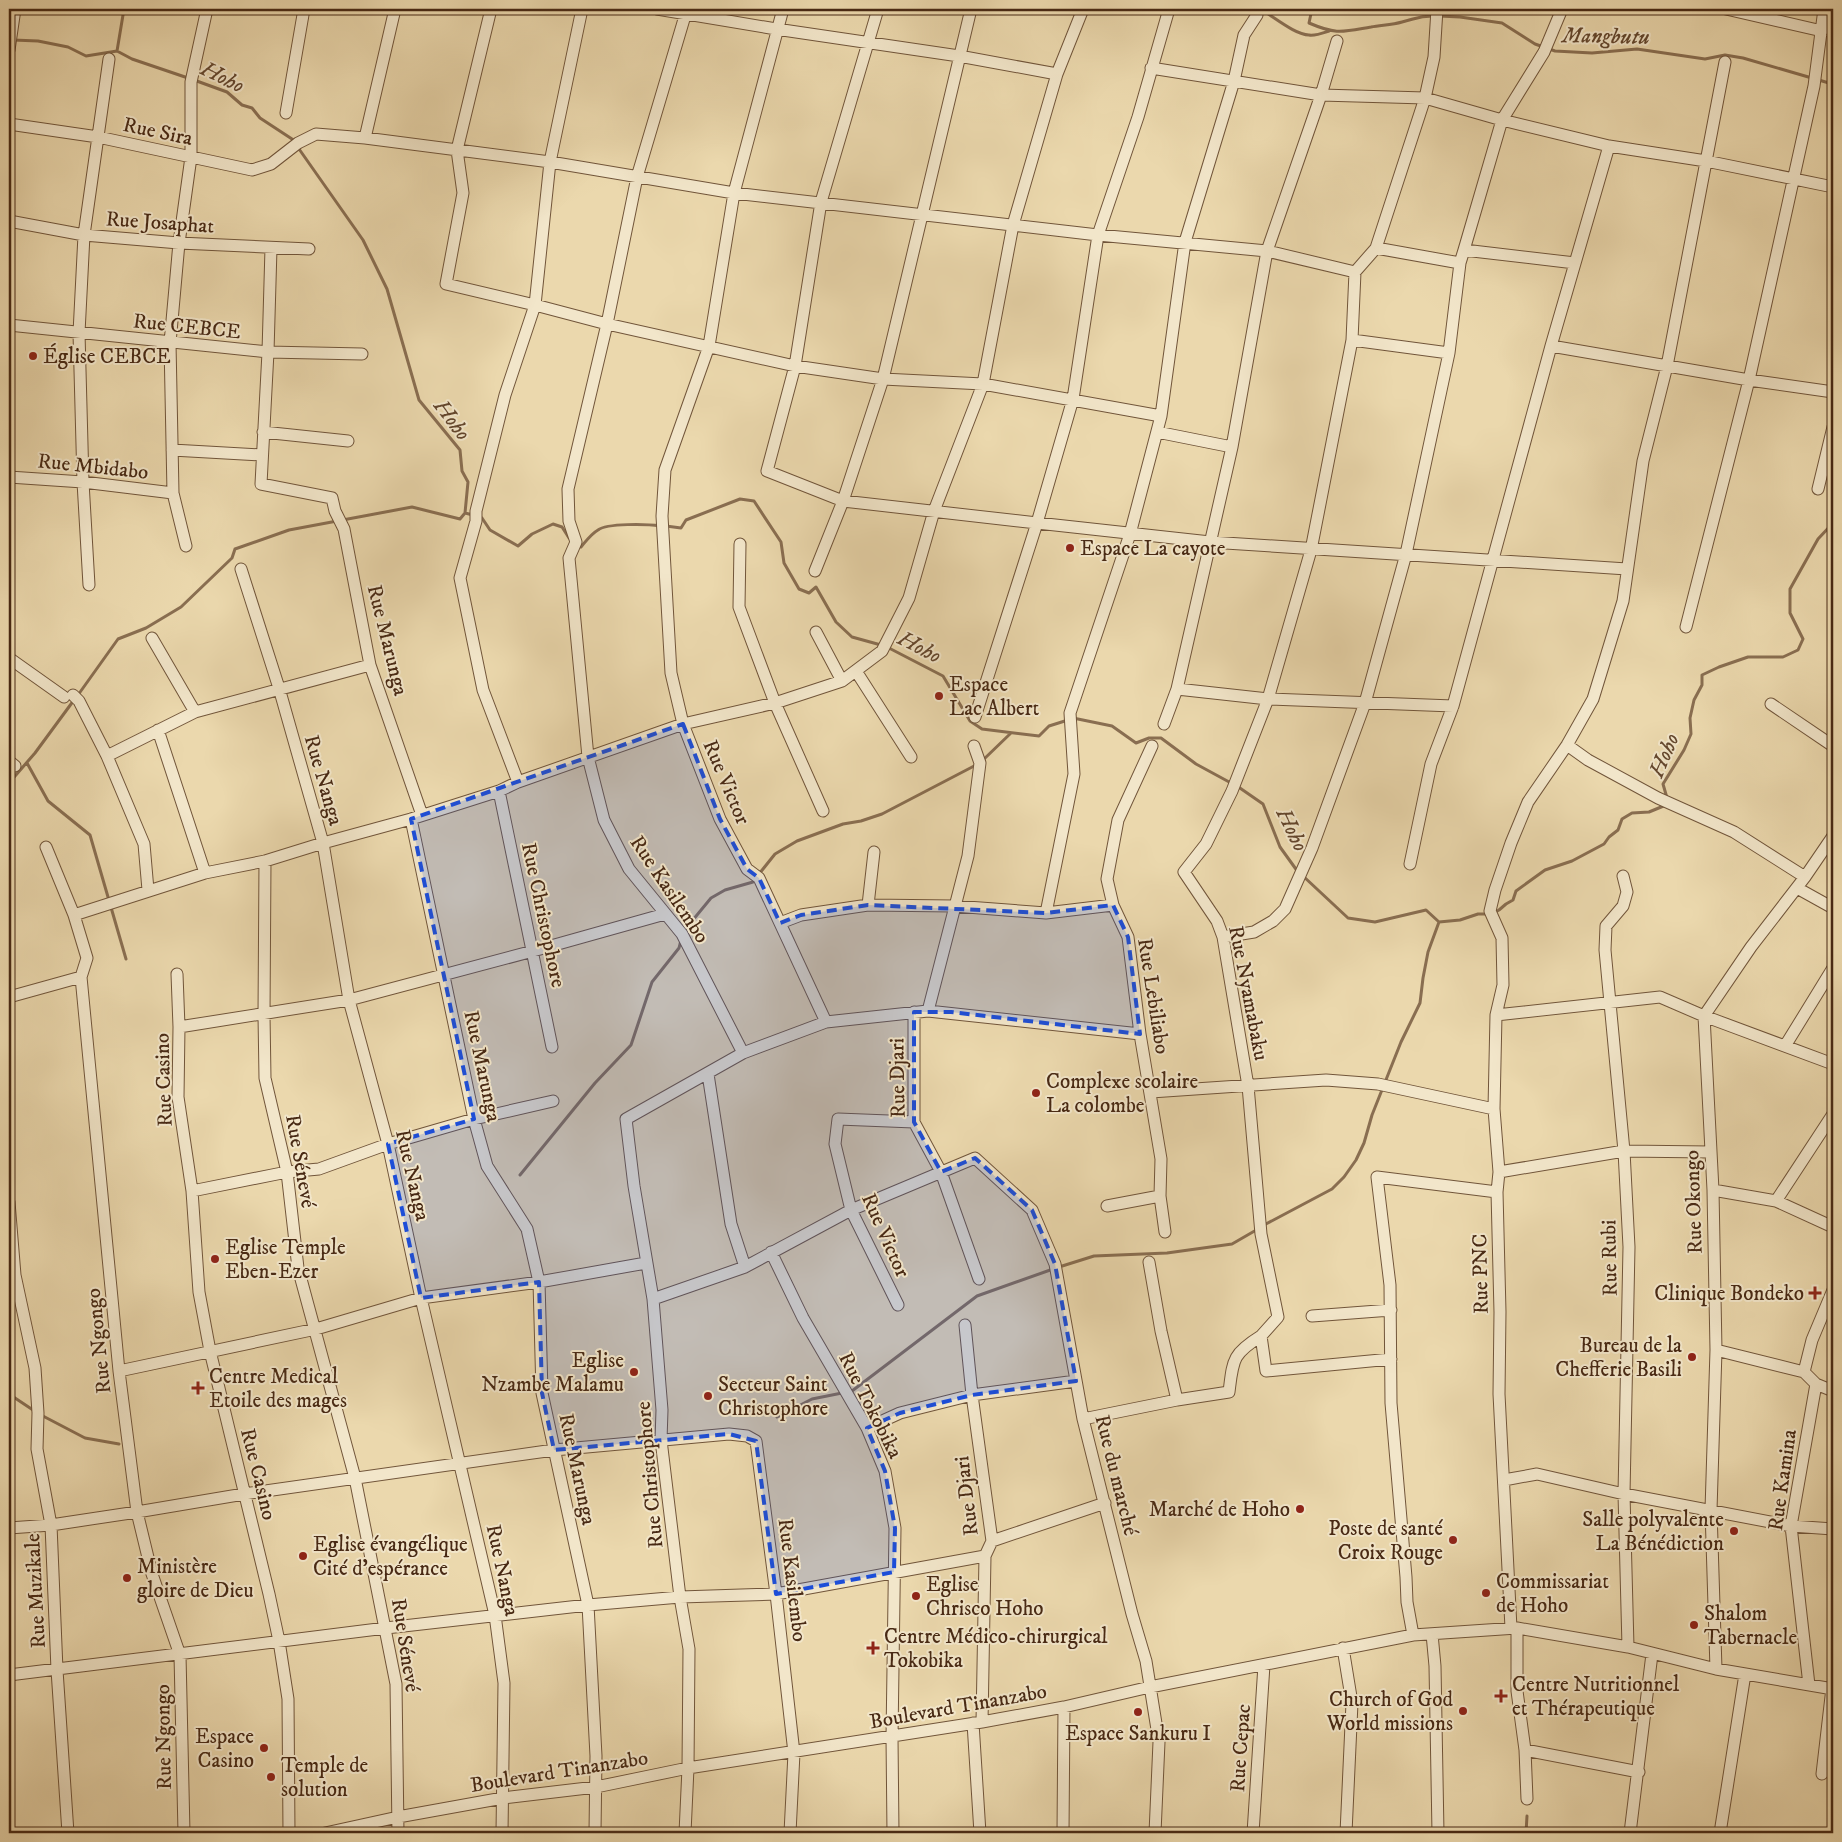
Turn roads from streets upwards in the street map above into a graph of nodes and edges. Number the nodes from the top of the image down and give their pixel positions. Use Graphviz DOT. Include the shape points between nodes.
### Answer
graph roads {
  1 [pos="15,9"];
  2 [pos="208,9"];
  3 [pos="304,9"];
  4 [pos="395,9"];
  5 [pos="491,9"];
  6 [pos="582,9"];
  7 [pos="657,9"];
  8 [pos="783,9"];
  9 [pos="878,9"];
  10 [pos="971,9"];
  11 [pos="1083,9"];
  12 [pos="1169,9"];
  13 [pos="1562,9"];
  14 [pos="1726,9"];
  15 [pos="1824,9"];
  16 [pos="686,11"];
  17 [pos="1437,14"];
  18 [pos="1258,15"];
  19 [pos="776,29"];
  20 [pos="1822,31"];
  21 [pos="1337,41"];
  22 [pos="867,43"];
  23 [pos="9,50"];
  24 [pos="959,56"];
  25 [pos="109,59"];
  26 [pos="1725,62"];
  27 [pos="1151,68"];
  28 [pos="1057,74"];
  29 [pos="1234,81"];
  30 [pos="1321,95"];
  31 [pos="1424,98"];
  32 [pos="286,113"];
  33 [pos="1502,120"];
  34 [pos="9,124"];
  35 [pos="98,137"];
  36 [pos="365,138"];
  37 [pos="1609,146"];
  38 [pos="457,150"];
  39 [pos="191,157"];
  40 [pos="1706,161"];
  41 [pos="550,162"];
  42 [pos="637,177"];
  43 [pos="1793,178"];
  44 [pos="1833,186"];
  45 [pos="734,194"];
  46 [pos="821,202"];
  47 [pos="921,216"];
  48 [pos="9,221"];
  49 [pos="1013,226"];
  50 [pos="1098,235"];
  51 [pos="84,236"];
  52 [pos="1185,242"];
  53 [pos="178,243"];
  54 [pos="271,248"];
  55 [pos="1376,248"];
  56 [pos="309,249"];
  57 [pos="1464,250"];
  58 [pos="1268,251"];
  59 [pos="1460,263"];
  60 [pos="1575,263"];
  61 [pos="1355,272"];
  62 [pos="535,305"];
  63 [pos="607,324"];
  64 [pos="9,325"];
  65 [pos="79,333"];
  66 [pos="1352,340"];
  67 [pos="170,343"];
  68 [pos="709,346"];
  69 [pos="1551,346"];
  70 [pos="268,352"];
  71 [pos="1449,353"];
  72 [pos="362,354"];
  73 [pos="795,366"];
  74 [pos="1667,366"];
  75 [pos="883,379"];
  76 [pos="1749,380"];
  77 [pos="983,384"];
  78 [pos="1833,392"];
  79 [pos="1073,399"];
  80 [pos="1160,416"];
  81 [pos="1833,427"];
  82 [pos="263,432"];
  83 [pos="1157,432"];
  84 [pos="348,441"];
  85 [pos="1232,446"];
  86 [pos="172,450"];
  87 [pos="262,455"];
  88 [pos="9,477"];
  89 [pos="83,482"];
  90 [pos="1818,489"];
  91 [pos="173,493"];
  92 [pos="843,501"];
  93 [pos="934,511"];
  94 [pos="1038,523"];
  95 [pos="1130,534"];
  96 [pos="1210,542"];
  97 [pos="740,544"];
  98 [pos="186,546"];
  99 [pos="1312,550"];
  100 [pos="1406,554"];
  101 [pos="1492,560"];
  102 [pos="241,569"];
  103 [pos="1626,569"];
  104 [pos="815,571"];
  105 [pos="89,585"];
  106 [pos="1686,626"];
  107 [pos="816,632"];
  108 [pos="152,638"];
  109 [pos="9,658"];
  110 [pos="370,665"];
  111 [pos="856,671"];
  112 [pos="842,681"];
  113 [pos="279,688"];
  114 [pos="1177,689"];
  115 [pos="1268,699"];
  116 [pos="775,703"];
  117 [pos="1365,703"];
  118 [pos="1771,704"];
  119 [pos="1452,706"];
  120 [pos="195,712"];
  121 [pos="975,717"];
  122 [pos="682,724"];
  123 [pos="1164,724"];
  124 [pos="158,730"];
  125 [pos="1567,745"];
  126 [pos="974,746"];
  127 [pos="1152,746"];
  128 [pos="1833,746"];
  129 [pos="107,756"];
  130 [pos="588,757"];
  131 [pos="911,757"];
  132 [pos="518,782"];
  133 [pos="498,791"];
  134 [pos="823,811"];
  135 [pos="422,815"];
  136 [pos="410,819"];
  137 [pos="1833,836"];
  138 [pos="323,843"];
  139 [pos="46,847"];
  140 [pos="874,852"];
  141 [pos="265,862"];
  142 [pos="1410,864"];
  143 [pos="205,873"];
  144 [pos="1624,876"];
  145 [pos="1805,877"];
  146 [pos="1796,888"];
  147 [pos="148,890"];
  148 [pos="868,905"];
  149 [pos="1113,905"];
  150 [pos="954,906"];
  151 [pos="1833,908"];
  152 [pos="1046,913"];
  153 [pos="664,914"];
  154 [pos="74,915"];
  155 [pos="780,923"];
  156 [pos="1223,937"];
  157 [pos="533,951"];
  158 [pos="1833,968"];
  159 [pos="176,974"];
  160 [pos="444,975"];
  161 [pos="81,977"];
  162 [pos="9,997"];
  163 [pos="349,1000"];
  164 [pos="1611,1003"];
  165 [pos="928,1010"];
  166 [pos="914,1012"];
  167 [pos="264,1014"];
  168 [pos="1496,1015"];
  169 [pos="1704,1016"];
  170 [pos="826,1022"];
  171 [pos="179,1027"];
  172 [pos="1140,1034"];
  173 [pos="1785,1046"];
  174 [pos="552,1047"];
  175 [pos="743,1053"];
  176 [pos="1833,1064"];
  177 [pos="708,1074"];
  178 [pos="1248,1086"];
  179 [pos="1151,1092"];
  180 [pos="553,1100"];
  181 [pos="1494,1108"];
  182 [pos="1833,1114"];
  183 [pos="474,1119"];
  184 [pos="914,1122"];
  185 [pos="388,1144"];
  186 [pos="1624,1151"];
  187 [pos="1710,1152"];
  188 [pos="287,1172"];
  189 [pos="941,1172"];
  190 [pos="1499,1172"];
  191 [pos="1713,1190"];
  192 [pos="192,1191"];
  193 [pos="1497,1192"];
  194 [pos="1160,1196"];
  195 [pos="1776,1201"];
  196 [pos="9,1202"];
  197 [pos="1107,1206"];
  198 [pos="851,1210"];
  199 [pos="1833,1227"];
  200 [pos="1165,1232"];
  201 [pos="771,1252"];
  202 [pos="1149,1262"];
  203 [pos="646,1263"];
  204 [pos="745,1266"];
  205 [pos="979,1279"];
  206 [pos="539,1282"];
  207 [pos="1833,1290"];
  208 [pos="421,1298"];
  209 [pos="653,1299"];
  210 [pos="898,1305"];
  211 [pos="1391,1310"];
  212 [pos="1312,1316"];
  213 [pos="965,1325"];
  214 [pos="316,1329"];
  215 [pos="1261,1336"];
  216 [pos="1716,1350"];
  217 [pos="210,1351"];
  218 [pos="1391,1359"];
  219 [pos="119,1371"];
  220 [pos="1804,1372"];
  221 [pos="1076,1381"];
  222 [pos="1816,1384"];
  223 [pos="1833,1391"];
  224 [pos="972,1395"];
  225 [pos="1177,1400"];
  226 [pos="1083,1419"];
  227 [pos="867,1428"];
  228 [pos="662,1440"];
  229 [pos="554,1450"];
  230 [pos="460,1464"];
  231 [pos="355,1478"];
  232 [pos="1504,1480"];
  233 [pos="244,1494"];
  234 [pos="1624,1494"];
  235 [pos="1105,1503"];
  236 [pos="1711,1510"];
  237 [pos="137,1512"];
  238 [pos="51,1524"];
  239 [pos="1791,1526"];
  240 [pos="9,1528"];
  241 [pos="1833,1529"];
  242 [pos="992,1542"];
  243 [pos="985,1556"];
  244 [pos="894,1572"];
  245 [pos="776,1594"];
  246 [pos="680,1597"];
  247 [pos="588,1605"];
  248 [pos="495,1615"];
  249 [pos="386,1628"];
  250 [pos="1514,1628"];
  251 [pos="1432,1634"];
  252 [pos="1413,1635"];
  253 [pos="279,1641"];
  254 [pos="1628,1647"];
  255 [pos="1343,1648"];
  256 [pos="1652,1654"];
  257 [pos="180,1655"];
  258 [pos="1264,1665"];
  259 [pos="1716,1669"];
  260 [pos="57,1670"];
  261 [pos="1745,1674"];
  262 [pos="9,1675"];
  263 [pos="1809,1685"];
  264 [pos="1150,1686"];
  265 [pos="1832,1688"];
  266 [pos="1064,1707"];
  267 [pos="978,1723"];
  268 [pos="892,1737"];
  269 [pos="1524,1750"];
  270 [pos="794,1753"];
  271 [pos="688,1768"];
  272 [pos="1639,1772"];
  273 [pos="1822,1774"];
  274 [pos="596,1787"];
  275 [pos="503,1798"];
  276 [pos="1527,1799"];
  277 [pos="398,1816"];
  278 [pos="68,1833"];
  279 [pos="184,1833"];
  280 [pos="289,1833"];
  281 [pos="324,1833"];
  282 [pos="398,1833"];
  283 [pos="502,1833"];
  284 [pos="595,1833"];
  285 [pos="685,1833"];
  286 [pos="790,1833"];
  287 [pos="893,1833"];
  288 [pos="980,1833"];
  289 [pos="1063,1833"];
  290 [pos="1155,1833"];
  291 [pos="1253,1833"];
  292 [pos="1346,1833"];
  293 [pos="1438,1833"];
  294 [pos="1630,1833"];
  295 [pos="1720,1833"];
  1 -- 23 [label="street"];
  2 -- 39 [label="street" via="191,79"];
  3 -- 32 [label="street"];
  4 -- 36 [label="street"];
  5 -- 38 [label="street"];
  6 -- 41 [label="street"];
  7 -- 16 [label="street"];
  8 -- 19 [label="street, Rue Victor"];
  9 -- 22 [label="street"];
  10 -- 24 [label="street"];
  11 -- 28 [label="street"];
  12 -- 27 [label="street"];
  13 -- 33 [label="street" via="1544,52"];
  14 -- 20 [label="street"];
  15 -- 20 [label="street"];
  16 -- 19 [label="street"];
  16 -- 42 [label="street"];
  17 -- 31 [label="street" via="1434,58"];
  18 -- 29 [label="street" via="1244,35"];
  19 -- 22 [label="street"];
  19 -- 45 [label="street, Rue Victor"];
  20 -- 43 [label="street" via="1814,86"];
  21 -- 30 [label="street"];
  22 -- 24 [label="street"];
  22 -- 46 [label="street"];
  24 -- 28 [label="street"];
  24 -- 47 [label="street"];
  25 -- 35 [label="street"];
  26 -- 40 [label="street"];
  27 -- 29 [label="street"];
  27 -- 50 [label="street"];
  28 -- 49 [label="street"];
  29 -- 30 [label="street"];
  29 -- 52 [label="street"];
  30 -- 31 [label="street"];
  30 -- 58 [label="street"];
  31 -- 33 [label="street"];
  31 -- 55 [label="street"];
  33 -- 37 [label="street"];
  33 -- 57 [label="street"];
  34 -- 35 [label="street, Rue Sira"];
  35 -- 39 [label="street, Rue Sira"];
  35 -- 51 [label="street"];
  36 -- 38 [label="street, Rue Sira"];
  36 -- 39 [label="street, Rue Sira" via="316,134 271,164 252,170"];
  37 -- 40 [label="street"];
  37 -- 60 [label="street"];
  38 -- 41 [label="street, Rue Sira"];
  38 -- 62 [label="street" via="463,193 446,284"];
  39 -- 53 [label="street"];
  40 -- 43 [label="street"];
  40 -- 74 [label="street"];
  41 -- 42 [label="street, Rue Sira"];
  41 -- 62 [label="street"];
  42 -- 45 [label="street, Rue Sira"];
  42 -- 63 [label="street"];
  43 -- 44 [label="street"];
  43 -- 76 [label="street"];
  45 -- 46 [label="street, Rue Sira"];
  45 -- 68 [label="street, Rue Victor"];
  46 -- 47 [label="street, Rue Sira"];
  46 -- 73 [label="street"];
  47 -- 49 [label="street, Rue Sira"];
  47 -- 75 [label="street"];
  48 -- 51 [label="street, Rue Josaphat"];
  49 -- 50 [label="street, Rue Sira"];
  49 -- 77 [label="street"];
  50 -- 52 [label="street, Rue Sira"];
  50 -- 79 [label="street"];
  51 -- 53 [label="street, Rue Josaphat"];
  51 -- 65 [label="street"];
  52 -- 58 [label="street, Rue Sira"];
  52 -- 80 [label="street"];
  53 -- 54 [label="street, Rue Josaphat"];
  53 -- 67 [label="street"];
  54 -- 56 [label="street, Rue Josaphat"];
  54 -- 70 [label="street"];
  55 -- 59 [label="street"];
  55 -- 61 [label="street"];
  57 -- 59 [label="street"];
  57 -- 60 [label="street"];
  58 -- 61 [label="street, Rue Sira"];
  58 -- 85 [label="street"];
  59 -- 71 [label="street"];
  60 -- 69 [label="street"];
  61 -- 66 [label="street"];
  62 -- 63 [label="street"];
  62 -- 132 [label="street" via="505,395 460,578 483,690"];
  63 -- 68 [label="street"];
  63 -- 130 [label="street, Rue Kasilembo" via="568,489 569,520 576,542 569,558"];
  64 -- 65 [label="street, Rue CEBCE"];
  65 -- 67 [label="street, Rue CEBCE"];
  65 -- 89 [label="street"];
  66 -- 71 [label="street"];
  66 -- 99 [label="street"];
  67 -- 70 [label="street, Rue CEBCE"];
  67 -- 86 [label="street"];
  68 -- 73 [label="street"];
  68 -- 122 [label="street, Rue Victor" via="665,470 662,516 671,672"];
  69 -- 74 [label="street"];
  69 -- 101 [label="street"];
  70 -- 72 [label="street, Rue CEBCE"];
  70 -- 82 [label="street"];
  71 -- 100 [label="street"];
  73 -- 75 [label="street"];
  73 -- 92 [label="street" via="767,470"];
  74 -- 76 [label="street"];
  74 -- 103 [label="street" via="1643,462"];
  75 -- 77 [label="street"];
  75 -- 92 [label="street"];
  76 -- 78 [label="street"];
  76 -- 106 [label="street"];
  77 -- 79 [label="street"];
  77 -- 93 [label="street"];
  79 -- 80 [label="street"];
  79 -- 94 [label="street"];
  80 -- 83 [label="street"];
  81 -- 90 [label="street"];
  82 -- 84 [label="street"];
  82 -- 87 [label="street"];
  83 -- 85 [label="street"];
  83 -- 95 [label="street"];
  85 -- 96 [label="street"];
  86 -- 87 [label="street, Rue Mbidabo"];
  86 -- 91 [label="street"];
  87 -- 110 [label="street, Rue Marunga" via="260,484 332,498 344,529"];
  88 -- 89 [label="street, Rue Mbidabo"];
  89 -- 91 [label="street, Rue Mbidabo"];
  89 -- 105 [label="street"];
  91 -- 98 [label="street"];
  92 -- 93 [label="street"];
  92 -- 104 [label="street"];
  93 -- 94 [label="street"];
  93 -- 111 [label="street" via="909,598 885,646"];
  94 -- 95 [label="street"];
  94 -- 121 [label="street"];
  95 -- 96 [label="street"];
  95 -- 152 [label="street" via="1071,718 1074,774"];
  96 -- 99 [label="street"];
  96 -- 114 [label="street"];
  97 -- 116 [label="street" via="739,607"];
  99 -- 100 [label="street"];
  99 -- 115 [label="street"];
  100 -- 101 [label="street"];
  100 -- 117 [label="street"];
  101 -- 103 [label="street"];
  101 -- 119 [label="street"];
  102 -- 113 [label="street, Rue Nanga"];
  103 -- 125 [label="street" via="1623,601 1593,699"];
  107 -- 112 [label="street"];
  108 -- 120 [label="street"];
  109 -- 129 [label="street" via="72,698"];
  110 -- 113 [label="street"];
  110 -- 135 [label="street, Rue Marunga"];
  111 -- 112 [label="street"];
  111 -- 131 [label="street"];
  112 -- 116 [label="street"];
  113 -- 120 [label="street"];
  113 -- 138 [label="street, Rue Nanga"];
  114 -- 115 [label="street"];
  114 -- 123 [label="street"];
  115 -- 117 [label="street"];
  115 -- 156 [label="street, Rue Nyamabaku" via="1233,788 1206,844 1184,872 1217,921"];
  116 -- 122 [label="street"];
  116 -- 134 [label="street"];
  117 -- 119 [label="street"];
  117 -- 156 [label="street" via="1285,909 1274,921 1254,932"];
  118 -- 128 [label="street"];
  119 -- 142 [label="street" via="1431,764"];
  120 -- 124 [label="street"];
  122 -- 130 [label="street"];
  122 -- 155 [label="street, Rue Victor" via="720,819 747,868 759,878"];
  124 -- 129 [label="street"];
  124 -- 143 [label="street"];
  125 -- 145 [label="street" via="1658,798 1734,832"];
  125 -- 168 [label="street, Rue PNC" via="1528,802 1495,890 1493,916 1502,938 1503,985"];
  126 -- 150 [label="street" via="980,763 968,856"];
  127 -- 149 [label="street, Rue Lebiliabo" via="1118,820 1107,879"];
  129 -- 147 [label="street" via="144,844"];
  130 -- 132 [label="street"];
  130 -- 153 [label="street, Rue Kasilembo" via="604,820 629,869"];
  132 -- 133 [label="street"];
  133 -- 135 [label="street"];
  133 -- 157 [label="street, Rue Christophore"];
  135 -- 136 [label="street"];
  136 -- 138 [label="street"];
  136 -- 160 [label="street, Rue Marunga"];
  137 -- 145 [label="street"];
  138 -- 141 [label="street"];
  138 -- 163 [label="street, Rue Nanga"];
  139 -- 154 [label="street, Rue Ngongo"];
  140 -- 148 [label="street"];
  141 -- 143 [label="street"];
  141 -- 167 [label="street, Rue Sénevé"];
  143 -- 147 [label="street"];
  144 -- 164 [label="street, Rue Rubi" via="1627,892 1623,906 1606,926 1605,950"];
  145 -- 146 [label="street"];
  146 -- 151 [label="street"];
  146 -- 169 [label="street"];
  147 -- 154 [label="street"];
  148 -- 150 [label="street"];
  148 -- 155 [label="street" via="801,915"];
  149 -- 152 [label="street"];
  149 -- 172 [label="street, Rue Lebiliabo" via="1128,937"];
  150 -- 152 [label="street"];
  150 -- 165 [label="street"];
  153 -- 157 [label="street"];
  153 -- 175 [label="street, Rue Kasilembo" via="682,934"];
  154 -- 161 [label="street, Rue Ngongo" via="87,958"];
  155 -- 170 [label="street, Rue Victor"];
  156 -- 178 [label="street, Rue Nyamabaku"];
  157 -- 160 [label="street"];
  157 -- 174 [label="street, Rue Christophore"];
  158 -- 173 [label="street"];
  159 -- 171 [label="street, Rue Casino"];
  160 -- 163 [label="street"];
  160 -- 183 [label="street, Rue Marunga"];
  161 -- 162 [label="street"];
  161 -- 219 [label="street, Rue Ngongo"];
  163 -- 167 [label="street"];
  163 -- 185 [label="street, Rue Nanga"];
  164 -- 168 [label="street"];
  164 -- 169 [label="street" via="1660,997"];
  164 -- 186 [label="street, Rue Rubi"];
  165 -- 166 [label="street"];
  165 -- 172 [label="street"];
  166 -- 170 [label="street"];
  166 -- 184 [label="street, Rue Djari"];
  167 -- 171 [label="street"];
  167 -- 188 [label="street, Rue Sénevé" via="265,1078"];
  168 -- 181 [label="street, Rue PNC"];
  169 -- 173 [label="street"];
  169 -- 187 [label="street, Rue Okongo"];
  170 -- 175 [label="street"];
  171 -- 192 [label="street, Rue Casino" via="178,1097"];
  172 -- 179 [label="street, Rue Lebiliabo"];
  173 -- 176 [label="street"];
  175 -- 177 [label="street"];
  177 -- 203 [label="street, Rue Christophore" via="626,1119"];
  177 -- 204 [label="street" via="731,1224"];
  178 -- 179 [label="street"];
  178 -- 181 [label="street" via="1326,1080 1378,1084"];
  178 -- 215 [label="street, Rue Nyamabaku" via="1260,1230 1278,1317"];
  179 -- 194 [label="street, Rue Lebiliabo" via="1161,1159"];
  180 -- 183 [label="street"];
  181 -- 190 [label="street, Rue PNC"];
  182 -- 195 [label="street"];
  183 -- 185 [label="street"];
  183 -- 206 [label="street, Rue Marunga" via="487,1166 527,1229"];
  184 -- 189 [label="street, Rue Djari"];
  184 -- 198 [label="street, Rue Victor" via="838,1120 835,1144"];
  185 -- 188 [label="street" via="319,1169"];
  185 -- 208 [label="street, Rue Nanga"];
  186 -- 187 [label="street"];
  186 -- 190 [label="street"];
  186 -- 234 [label="street, Rue Rubi" via="1629,1247"];
  187 -- 191 [label="street, Rue Okongo"];
  188 -- 192 [label="street"];
  188 -- 214 [label="street, Rue Sénevé" via="298,1268"];
  189 -- 198 [label="street"];
  189 -- 205 [label="street, Rue Djari"];
  189 -- 221 [label="street, Rue du marché" via="975,1158 1032,1210 1056,1268"];
  190 -- 193 [label="street, Rue PNC"];
  191 -- 195 [label="street"];
  191 -- 216 [label="street, Rue Okongo"];
  192 -- 217 [label="street, Rue Casino" via="199,1292"];
  193 -- 211 [label="street" via="1377,1177"];
  193 -- 232 [label="street, Rue PNC" via="1499,1394"];
  194 -- 197 [label="street"];
  194 -- 200 [label="street, Rue Lebiliabo"];
  195 -- 199 [label="street"];
  196 -- 238 [label="street, Rue Muzikale" via="14,1275 36,1368 37,1449"];
  198 -- 201 [label="street"];
  198 -- 210 [label="street, Rue Victor"];
  201 -- 204 [label="street"];
  201 -- 227 [label="street, Rue Tokobika" via="803,1318"];
  202 -- 225 [label="street"];
  203 -- 206 [label="street"];
  203 -- 209 [label="street, Rue Christophore"];
  204 -- 209 [label="street"];
  206 -- 208 [label="street"];
  206 -- 229 [label="street, Rue Marunga" via="542,1393"];
  207 -- 220 [label="street" via="1812,1340"];
  208 -- 214 [label="street"];
  208 -- 230 [label="street, Rue Nanga"];
  209 -- 228 [label="street, Rue Christophore"];
  211 -- 212 [label="street"];
  211 -- 218 [label="street"];
  213 -- 224 [label="street, Rue Djari"];
  214 -- 217 [label="street"];
  214 -- 231 [label="street, Rue Sénevé"];
  215 -- 218 [label="street" via="1266,1371"];
  215 -- 225 [label="street" via="1243,1348 1233,1364 1229,1392"];
  216 -- 220 [label="street"];
  216 -- 236 [label="street, Rue Okongo"];
  217 -- 219 [label="street"];
  217 -- 233 [label="street, Rue Casino"];
  218 -- 252 [label="street" via="1390,1403 1407,1602"];
  219 -- 237 [label="street, Rue Ngongo"];
  220 -- 222 [label="street"];
  221 -- 224 [label="street"];
  221 -- 226 [label="street, Rue du marché"];
  222 -- 223 [label="street"];
  222 -- 239 [label="street, Rue Kamina"];
  224 -- 227 [label="street" via="900,1413"];
  224 -- 242 [label="street, Rue Djari"];
  225 -- 226 [label="street"];
  226 -- 235 [label="street, Rue du marché"];
  227 -- 244 [label="street, Rue Tokobika" via="884,1471 895,1528"];
  228 -- 229 [label="street"];
  228 -- 245 [label="street, Rue Kasilembo" via="729,1434 756,1440"];
  228 -- 246 [label="street, Rue Christophore"];
  229 -- 230 [label="street"];
  229 -- 247 [label="street, Rue Marunga"];
  230 -- 231 [label="street"];
  230 -- 248 [label="street, Rue Nanga"];
  231 -- 233 [label="street"];
  231 -- 249 [label="street, Rue Sénevé"];
  232 -- 234 [label="street" via="1537,1474"];
  232 -- 250 [label="street, Rue PNC"];
  233 -- 237 [label="street"];
  233 -- 253 [label="street, Rue Casino"];
  234 -- 236 [label="street"];
  234 -- 254 [label="street, Rue Rubi"];
  235 -- 242 [label="street"];
  235 -- 264 [label="street, Rue du marché"];
  236 -- 239 [label="street"];
  236 -- 259 [label="street, Rue Okongo"];
  237 -- 238 [label="street"];
  237 -- 257 [label="street, Rue Ngongo" via="152,1574"];
  238 -- 240 [label="street"];
  238 -- 260 [label="street, Rue Muzikale"];
  239 -- 241 [label="street"];
  239 -- 263 [label="street, Rue Kamina"];
  242 -- 243 [label="street, Rue Djari"];
  243 -- 244 [label="street"];
  243 -- 267 [label="street, Rue Djari"];
  244 -- 245 [label="street"];
  244 -- 268 [label="street, Rue Tokobika"];
  245 -- 246 [label="street"];
  245 -- 270 [label="street, Rue Kasilembo"];
  246 -- 247 [label="street"];
  246 -- 271 [label="street, Rue Christophore" via="689,1649"];
  247 -- 248 [label="street"];
  247 -- 274 [label="street, Rue Marunga"];
  248 -- 249 [label="street"];
  248 -- 275 [label="street, Rue Nanga" via="504,1683"];
  249 -- 253 [label="street"];
  249 -- 277 [label="street, Rue Sénevé" via="396,1684"];
  250 -- 251 [label="street, Boulevard Tinanzabo"];
  250 -- 254 [label="street, Boulevard Tinanzabo"];
  250 -- 269 [label="street, Rue PNC" via="1516,1691"];
  251 -- 252 [label="street, Boulevard Tinanzabo"];
  251 -- 293 [label="street"];
  252 -- 255 [label="street, Boulevard Tinanzabo"];
  253 -- 257 [label="street"];
  253 -- 280 [label="street, Rue Casino" via="288,1699"];
  254 -- 256 [label="street, Boulevard Tinanzabo"];
  255 -- 258 [label="street, Boulevard Tinanzabo"];
  255 -- 292 [label="street" via="1352,1703"];
  256 -- 259 [label="street, Boulevard Tinanzabo"];
  256 -- 272 [label="street"];
  257 -- 260 [label="street"];
  257 -- 279 [label="street, Rue Ngongo"];
  258 -- 264 [label="street, Boulevard Tinanzabo"];
  258 -- 291 [label="street, Rue Cepac"];
  259 -- 261 [label="street, Boulevard Tinanzabo"];
  260 -- 262 [label="street"];
  260 -- 278 [label="street, Rue Muzikale"];
  261 -- 263 [label="street, Boulevard Tinanzabo"];
  261 -- 295 [label="street"];
  263 -- 265 [label="street, Boulevard Tinanzabo"];
  264 -- 266 [label="street, Boulevard Tinanzabo"];
  264 -- 290 [label="street, Rue du marché" via="1159,1742"];
  265 -- 273 [label="street"];
  266 -- 267 [label="street, Boulevard Tinanzabo"];
  266 -- 289 [label="street"];
  267 -- 268 [label="street, Boulevard Tinanzabo"];
  267 -- 288 [label="street, Rue Djari"];
  268 -- 270 [label="street, Boulevard Tinanzabo"];
  268 -- 287 [label="street, Rue Tokobika"];
  269 -- 272 [label="street"];
  269 -- 276 [label="street, Rue PNC"];
  270 -- 271 [label="street, Boulevard Tinanzabo"];
  270 -- 286 [label="street, Rue Kasilembo"];
  271 -- 274 [label="street, Boulevard Tinanzabo"];
  271 -- 285 [label="street, Rue Christophore"];
  272 -- 294 [label="street"];
  274 -- 275 [label="street, Boulevard Tinanzabo"];
  274 -- 284 [label="street, Rue Marunga"];
  275 -- 277 [label="street, Boulevard Tinanzabo"];
  275 -- 283 [label="street, Rue Nanga"];
  277 -- 281 [label="street, Boulevard Tinanzabo"];
  277 -- 282 [label="street, Rue Sénevé"];
}
